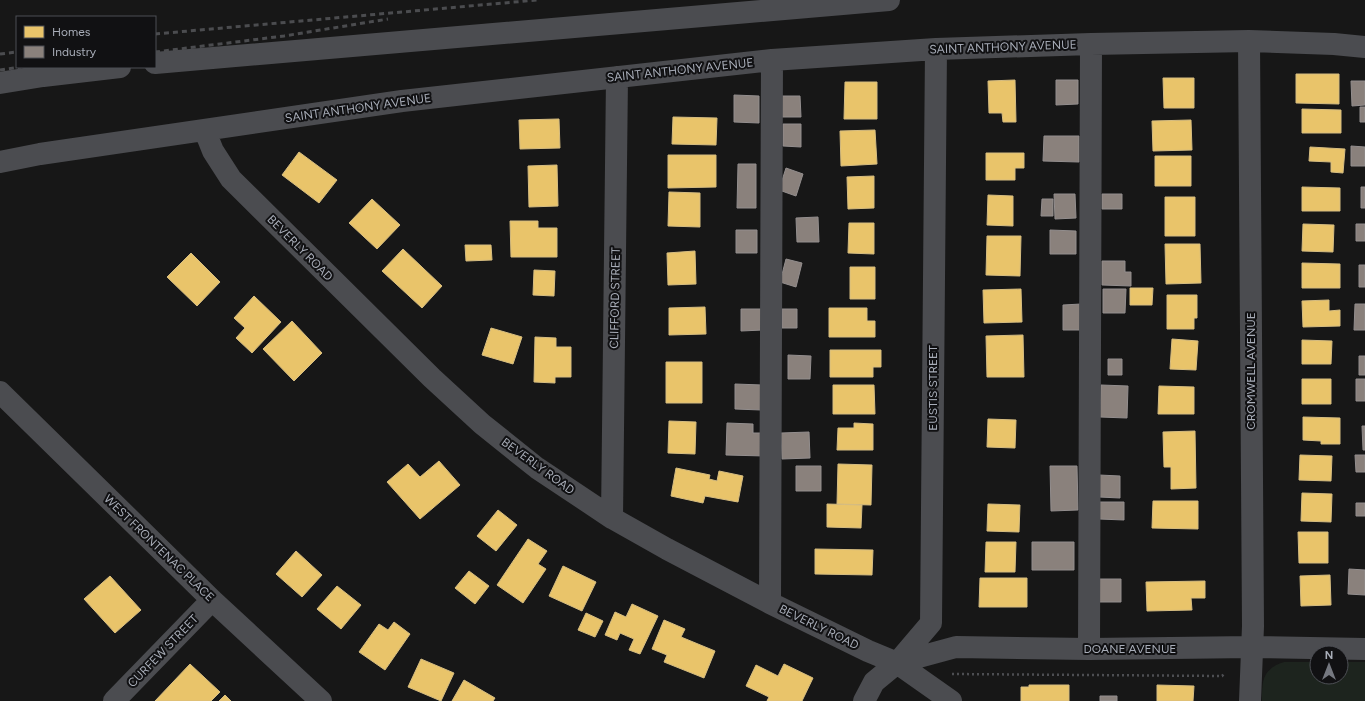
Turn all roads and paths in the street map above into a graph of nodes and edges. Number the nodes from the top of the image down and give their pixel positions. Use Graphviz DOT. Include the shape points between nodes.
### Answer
graph roads {
  1 [pos="889,0"];
  2 [pos="1249,41"];
  3 [pos="1091,44"];
  4 [pos="1365,47"];
  5 [pos="936,49"];
  6 [pos="772,60"];
  7 [pos="156,63"];
  8 [pos="111,68"];
  9 [pos="617,78"];
  10 [pos="0,83"];
  11 [pos="205,131"];
  12 [pos="0,162"];
  13 [pos="0,392"];
  14 [pos="612,518"];
  15 [pos="212,600"];
  16 [pos="770,603"];
  17 [pos="1252,648"];
  18 [pos="1089,649"];
  19 [pos="1365,649"];
  20 [pos="897,663"];
  21 [pos="1225,673"];
  22 [pos="951,674"];
  23 [pos="114,701"];
  24 [pos="321,701"];
  25 [pos="864,701"];
  26 [pos="951,701"];
  27 [pos="1250,701"];
  1 -- 7 [label="street"];
  2 -- 3 [label="street, SAINT ANTHONY AVENUE"];
  2 -- 4 [label="street, SAINT ANTHONY AVENUE"];
  2 -- 17 [label="street, CROMWELL AVENUE"];
  3 -- 5 [label="street, SAINT ANTHONY AVENUE"];
  3 -- 18 [label="street"];
  5 -- 6 [label="street, SAINT ANTHONY AVENUE"];
  5 -- 20 [label="street, EUSTIS STREET" via="931,623"];
  6 -- 9 [label="street, SAINT ANTHONY AVENUE"];
  6 -- 16 [label="street"];
  8 -- 10 [label="street"];
  9 -- 11 [label="street, SAINT ANTHONY AVENUE" via="402,101"];
  9 -- 14 [label="street, CLIFFORD STREET"];
  11 -- 12 [label="street, SAINT ANTHONY AVENUE"];
  11 -- 14 [label="street, BEVERLY ROAD" via="213,151 231,179 432,378 482,424 537,468"];
  13 -- 15 [label="street, WEST FRONTENAC PLACE"];
  14 -- 16 [label="street, BEVERLY ROAD"];
  15 -- 23 [label="street, CURFEW STREET"];
  15 -- 24 [label="street, WEST FRONTENAC PLACE"];
  16 -- 20 [label="street, BEVERLY ROAD"];
  17 -- 18 [label="street, DOANE AVENUE"];
  17 -- 19 [label="street, DOANE AVENUE"];
  17 -- 27 [label="street, CROMWELL AVENUE"];
  18 -- 20 [label="street, DOANE AVENUE" via="956,648"];
  20 -- 25 [label="street, EUSTIS STREET" via="874,682"];
  20 -- 26 [label="street, BEVERLY ROAD"];
  21 -- 22 [label="path" via="1222,676"];
}
